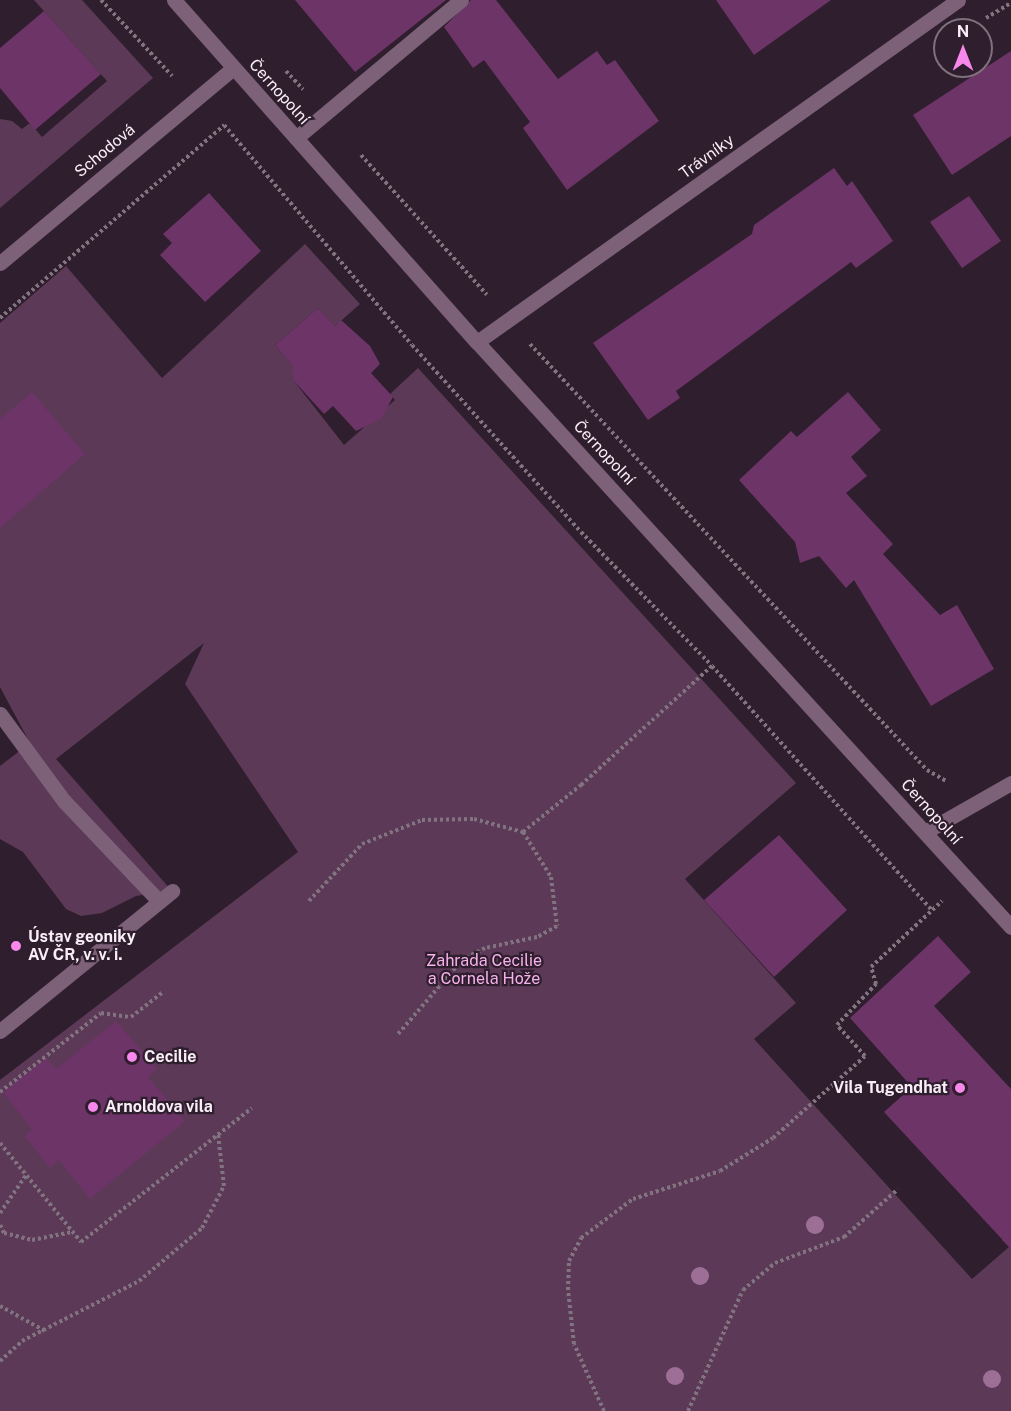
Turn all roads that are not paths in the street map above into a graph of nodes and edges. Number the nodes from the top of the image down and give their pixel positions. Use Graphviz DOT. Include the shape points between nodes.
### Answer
graph roads {
  1 [pos="174,0"];
  2 [pos="461,0"];
  3 [pos="958,0"];
  4 [pos="233,68"];
  5 [pos="296,138"];
  6 [pos="0,263"];
  7 [pos="477,342"];
  8 [pos="0,714"];
  9 [pos="1011,783"];
  10 [pos="925,832"];
  11 [pos="172,891"];
  12 [pos="159,901"];
  13 [pos="1011,927"];
  14 [pos="0,1031"];
  1 -- 4 [label="street, Černopolní"];
  2 -- 5 [label="street"];
  3 -- 7 [label="street, Trávníky"];
  4 -- 5 [label="street, Černopolní"];
  4 -- 6 [label="street, Schodová"];
  5 -- 7 [label="street, Černopolní"];
  7 -- 10 [label="street, Černopolní"];
  8 -- 12 [label="street" via="64,801"];
  9 -- 10 [label="street"];
  10 -- 13 [label="street, Černopolní"];
  11 -- 12 [label="street"];
  12 -- 14 [label="street"];
}
